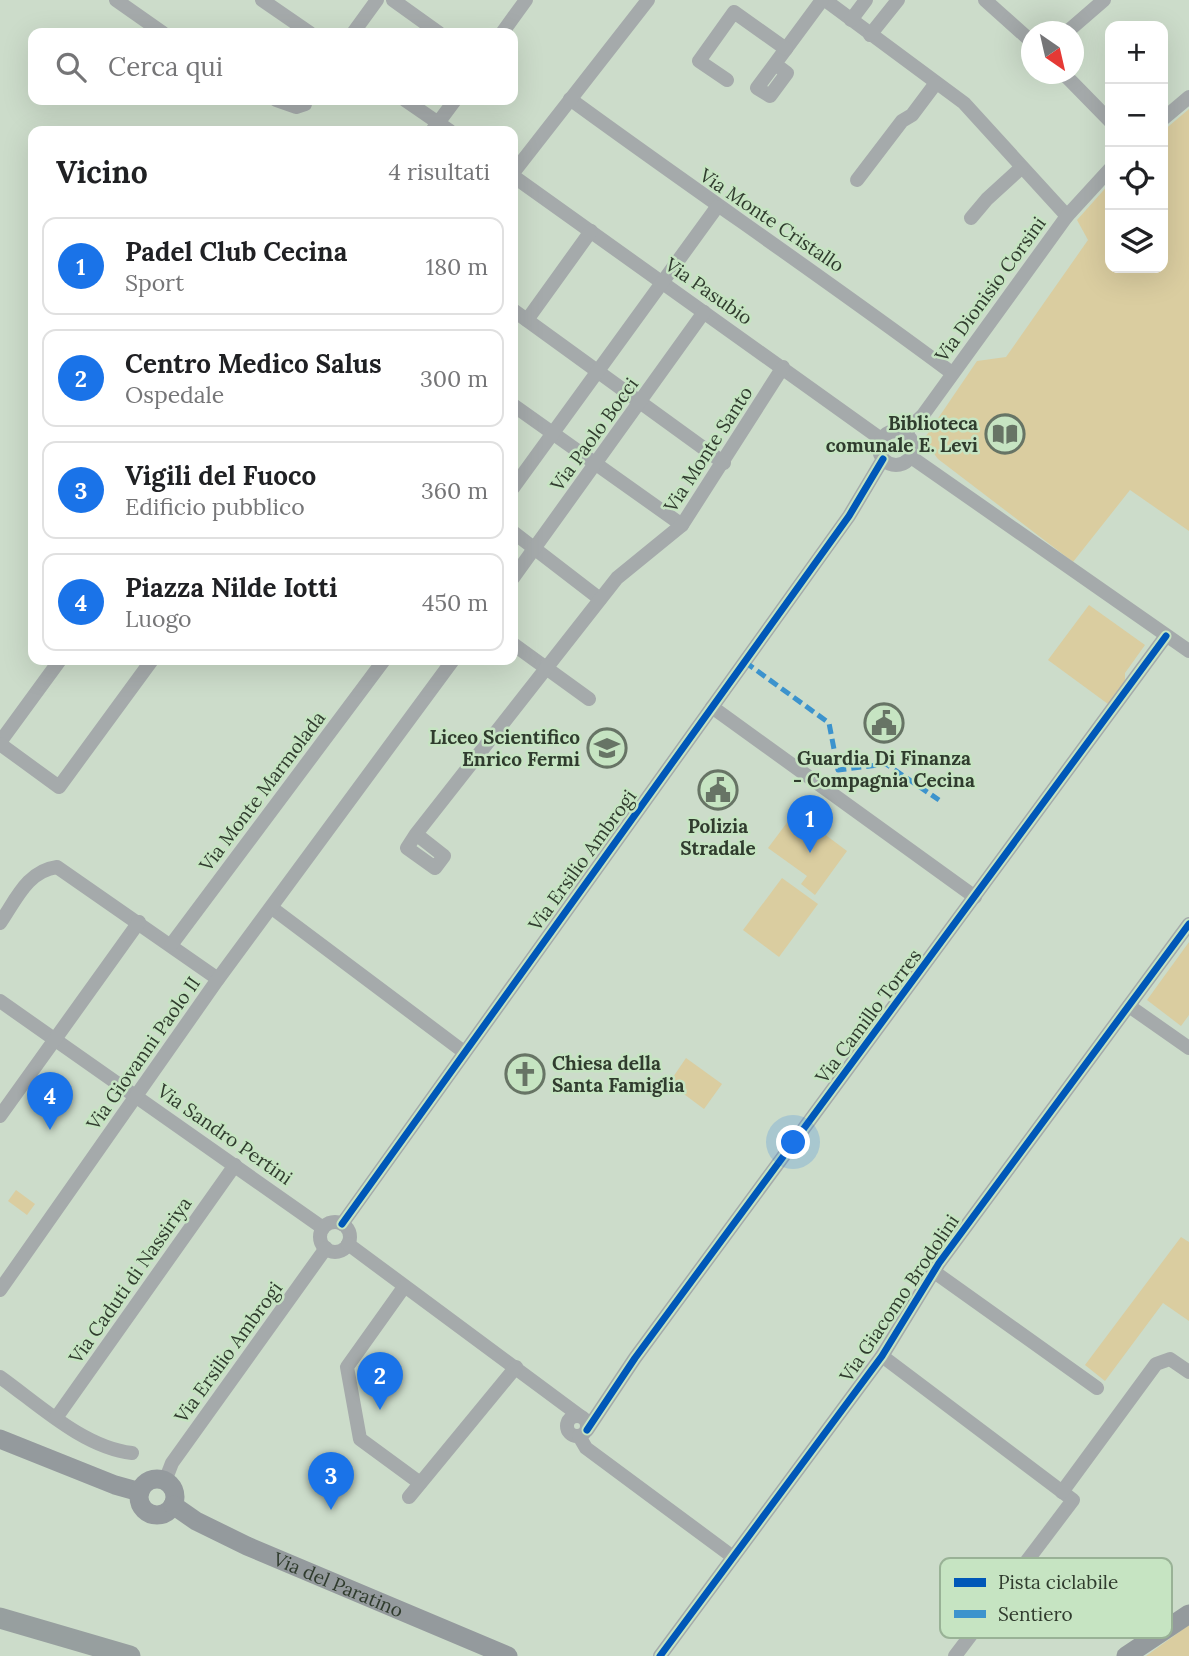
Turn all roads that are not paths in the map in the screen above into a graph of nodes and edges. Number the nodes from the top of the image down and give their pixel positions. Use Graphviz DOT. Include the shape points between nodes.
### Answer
graph roads {
  1 [pos="116,0"];
  2 [pos="262,0"];
  3 [pos="377,0"];
  4 [pos="393,0"];
  5 [pos="526,0"];
  6 [pos="648,0"];
  7 [pos="823,0"];
  8 [pos="866,0"];
  9 [pos="898,0"];
  10 [pos="985,0"];
  11 [pos="1102,1"];
  12 [pos="851,20"];
  13 [pos="1079,21"];
  14 [pos="156,28"];
  15 [pos="300,28"];
  16 [pos="357,28"];
  17 [pos="432,28"];
  18 [pos="506,28"];
  19 [pos="1021,33"];
  20 [pos="870,35"];
  21 [pos="786,49"];
  22 [pos="775,64"];
  23 [pos="727,80"];
  24 [pos="936,83"];
  25 [pos="1074,84"];
  26 [pos="1189,97"];
  27 [pos="570,99"];
  28 [pos="411,105"];
  29 [pos="452,105"];
  30 [pos="1168,115"];
  31 [pos="1105,116"];
  32 [pos="436,126"];
  33 [pos="442,126"];
  34 [pos="518,168"];
  35 [pos="1021,168"];
  36 [pos="1105,174"];
  37 [pos="518,179"];
  38 [pos="858,180"];
  39 [pos="718,207"];
  40 [pos="1067,216"];
  41 [pos="971,218"];
  42 [pos="591,231"];
  43 [pos="664,282"];
  44 [pos="704,312"];
  45 [pos="518,314"];
  46 [pos="527,320"];
  47 [pos="783,367"];
  48 [pos="599,373"];
  49 [pos="952,373"];
  50 [pos="640,402"];
  51 [pos="518,409"];
  52 [pos="904,433"];
  53 [pos="554,435"];
  54 [pos="881,439"];
  55 [pos="911,457"];
  56 [pos="888,462"];
  57 [pos="724,463"];
  58 [pos="596,464"];
  59 [pos="518,482"];
  60 [pos="682,525"];
  61 [pos="518,536"];
  62 [pos="534,550"];
  63 [pos="518,571"];
  64 [pos="600,599"];
  65 [pos="1166,636"];
  66 [pos="518,648"];
  67 [pos="1189,651"];
  68 [pos="56,665"];
  69 [pos="148,665"];
  70 [pos="380,665"];
  71 [pos="449,665"];
  72 [pos="547,668"];
  73 [pos="589,699"];
  74 [pos="712,707"];
  75 [pos="0,743"];
  76 [pos="416,834"];
  77 [pos="975,897"];
  78 [pos="272,908"];
  79 [pos="139,922"];
  80 [pos="0,923"];
  81 [pos="1189,924"];
  82 [pos="171,945"];
  83 [pos="218,979"];
  84 [pos="0,1001"];
  85 [pos="1129,1006"];
  86 [pos="55,1039"];
  87 [pos="1189,1048"];
  88 [pos="464,1052"];
  89 [pos="137,1096"];
  90 [pos="0,1116"];
  91 [pos="236,1165"];
  92 [pos="342,1224"];
  93 [pos="323,1228"];
  94 [pos="348,1244"];
  95 [pos="326,1248"];
  96 [pos="933,1271"];
  97 [pos="404,1286"];
  98 [pos="0,1290"];
  99 [pos="882,1356"];
  100 [pos="516,1367"];
  101 [pos="1189,1372"];
  102 [pos="0,1377"];
  103 [pos="1097,1388"];
  104 [pos="545,1390"];
  105 [pos="56,1418"];
  106 [pos="585,1423"];
  107 [pos="0,1439"];
  108 [pos="132,1453"];
  109 [pos="165,1481"];
  110 [pos="420,1483"];
  111 [pos="140,1492"];
  112 [pos="1068,1496"];
  113 [pos="409,1497"];
  114 [pos="173,1505"];
  115 [pos="733,1557"];
  116 [pos="1024,1558"];
  117 [pos="1189,1614"];
  118 [pos="0,1618"];
  119 [pos="1172,1625"];
  120 [pos="0,1632"];
  121 [pos="968,1638"];
  122 [pos="1153,1638"];
  123 [pos="82,1656"];
  124 [pos="130,1656"];
  125 [pos="508,1656"];
  126 [pos="660,1656"];
  127 [pos="955,1656"];
  128 [pos="1126,1656"];
  1 -- 14 [label="street"];
  2 -- 15 [label="street"];
  3 -- 16 [label="street"];
  4 -- 17 [label="street"];
  5 -- 18 [label="street"];
  6 -- 27 [label="street"];
  7 -- 12 [label="street"];
  7 -- 21 [label="street"];
  8 -- 12 [label="street"];
  9 -- 20 [label="street"];
  10 -- 19 [label="street"];
  11 -- 13 [label="street"];
  12 -- 20 [label="street"];
  20 -- 24 [label="street"];
  21 -- 22 [label="street"];
  21 -- 23 [label="street" via="734,12 699,61"];
  24 -- 35 [label="street" via="964,103"];
  24 -- 38 [label="street"];
  25 -- 31 [label="street"];
  26 -- 30 [label="street"];
  27 -- 34 [label="street"];
  27 -- 39 [label="street, Via Monte Cristallo"];
  28 -- 32 [label="street"];
  29 -- 33 [label="street"];
  35 -- 40 [label="street"];
  35 -- 41 [label="street"];
  36 -- 40 [label="street, Via Dionisio Corsini"];
  37 -- 42 [label="street, Via Pasubio"];
  39 -- 43 [label="street"];
  39 -- 49 [label="street, Via Monte Cristallo"];
  40 -- 49 [label="street, Via Dionisio Corsini"];
  42 -- 43 [label="street, Via Pasubio"];
  42 -- 46 [label="street"];
  43 -- 44 [label="street, Via Pasubio"];
  43 -- 48 [label="street"];
  44 -- 47 [label="street, Via Pasubio"];
  44 -- 50 [label="street, Via Paolo Bocci"];
  45 -- 46 [label="street"];
  46 -- 48 [label="street"];
  47 -- 54 [label="street, Via Pasubio"];
  47 -- 57 [label="street, Via Monte Santo"];
  48 -- 50 [label="street"];
  48 -- 53 [label="street"];
  49 -- 52 [label="street, Via Dionisio Corsini" via="923,415"];
  50 -- 57 [label="street"];
  50 -- 58 [label="street, Via Paolo Bocci"];
  51 -- 53 [label="street"];
  52 -- 54 [label="street" via="888,433"];
  52 -- 55 [label="street" via="911,440"];
  53 -- 58 [label="street"];
  53 -- 59 [label="street"];
  54 -- 56 [label="street" via="879,446"];
  55 -- 56 [label="street" via="900,465"];
  55 -- 65 [label="street"];
  56 -- 74 [label="street, Via Ersilio Ambrogi"];
  57 -- 60 [label="street, Via Monte Santo"];
  58 -- 60 [label="street"];
  58 -- 62 [label="street, Via Paolo Bocci"];
  60 -- 64 [label="street, Via Monte Santo" via="617,578"];
  61 -- 62 [label="street"];
  62 -- 63 [label="street, Via Paolo Bocci"];
  62 -- 64 [label="street"];
  64 -- 72 [label="street, Via Monte Santo"];
  65 -- 67 [label="street"];
  65 -- 77 [label="street, Via Camillo Torres"];
  66 -- 72 [label="street"];
  68 -- 75 [label="street"];
  69 -- 75 [label="street" via="59,787"];
  70 -- 82 [label="street, Via Monte Marmolada"];
  71 -- 78 [label="street"];
  72 -- 73 [label="street"];
  72 -- 76 [label="street, Via Monte Santo"];
  74 -- 77 [label="street"];
  74 -- 88 [label="street, Via Ersilio Ambrogi"];
  77 -- 106 [label="street, Via Camillo Torres"];
  78 -- 83 [label="street, Via Giovanni Paolo II"];
  78 -- 88 [label="street"];
  79 -- 80 [label="street" via="57,867 33,876"];
  79 -- 82 [label="street"];
  79 -- 86 [label="street"];
  81 -- 85 [label="street, Via Giacomo Brodolini"];
  82 -- 83 [label="street"];
  83 -- 89 [label="street, Via Giovanni Paolo II"];
  84 -- 86 [label="street, Via Sandro Pertini"];
  85 -- 87 [label="street"];
  85 -- 96 [label="street, Via Giacomo Brodolini"];
  86 -- 89 [label="street, Via Sandro Pertini"];
  86 -- 90 [label="street"];
  88 -- 92 [label="street, Via Ersilio Ambrogi"];
  89 -- 91 [label="street, Via Sandro Pertini"];
  89 -- 98 [label="street, Via Giovanni Paolo II"];
  91 -- 93 [label="street, Via Sandro Pertini"];
  91 -- 105 [label="street, Via Caduti di Nassiriya"];
  92 -- 93 [label="street" via="334,1222"];
  92 -- 94 [label="street" via="348,1230"];
  93 -- 95 [label="street" via="321,1241"];
  94 -- 95 [label="street" via="335,1252"];
  94 -- 97 [label="street"];
  95 -- 109 [label="street, Via Ersilio Ambrogi" via="172,1463"];
  96 -- 99 [label="street, Via Giacomo Brodolini"];
  96 -- 103 [label="street"];
  97 -- 100 [label="street"];
  97 -- 110 [label="street" via="347,1367 360,1439"];
  99 -- 112 [label="street"];
  99 -- 115 [label="street, Via Giacomo Brodolini"];
  100 -- 104 [label="street"];
  100 -- 110 [label="street"];
  101 -- 112 [label="street" via="1170,1359 1156,1364"];
  102 -- 105 [label="street"];
  104 -- 106 [label="street"];
  104 -- 106 [label="street" via="570,1433"];
  105 -- 108 [label="street" via="114,1451"];
  106 -- 115 [label="street" via="586,1448"];
  107 -- 111 [label="main road"];
  109 -- 111 [label="main road" via="150,1480"];
  109 -- 114 [label="main road" via="174,1491"];
  110 -- 113 [label="street"];
  111 -- 114 [label="main road" via="141,1505 150,1513 163,1514"];
  112 -- 116 [label="street"];
  114 -- 125 [label="main road, Via del Paratino" via="247,1546"];
  115 -- 126 [label="street, Via Giacomo Brodolini"];
  117 -- 119 [label="main road"];
  118 -- 124 [label="highway"];
  120 -- 123 [label="highway"];
  121 -- 127 [label="street"];
  122 -- 128 [label="main road"];
}
